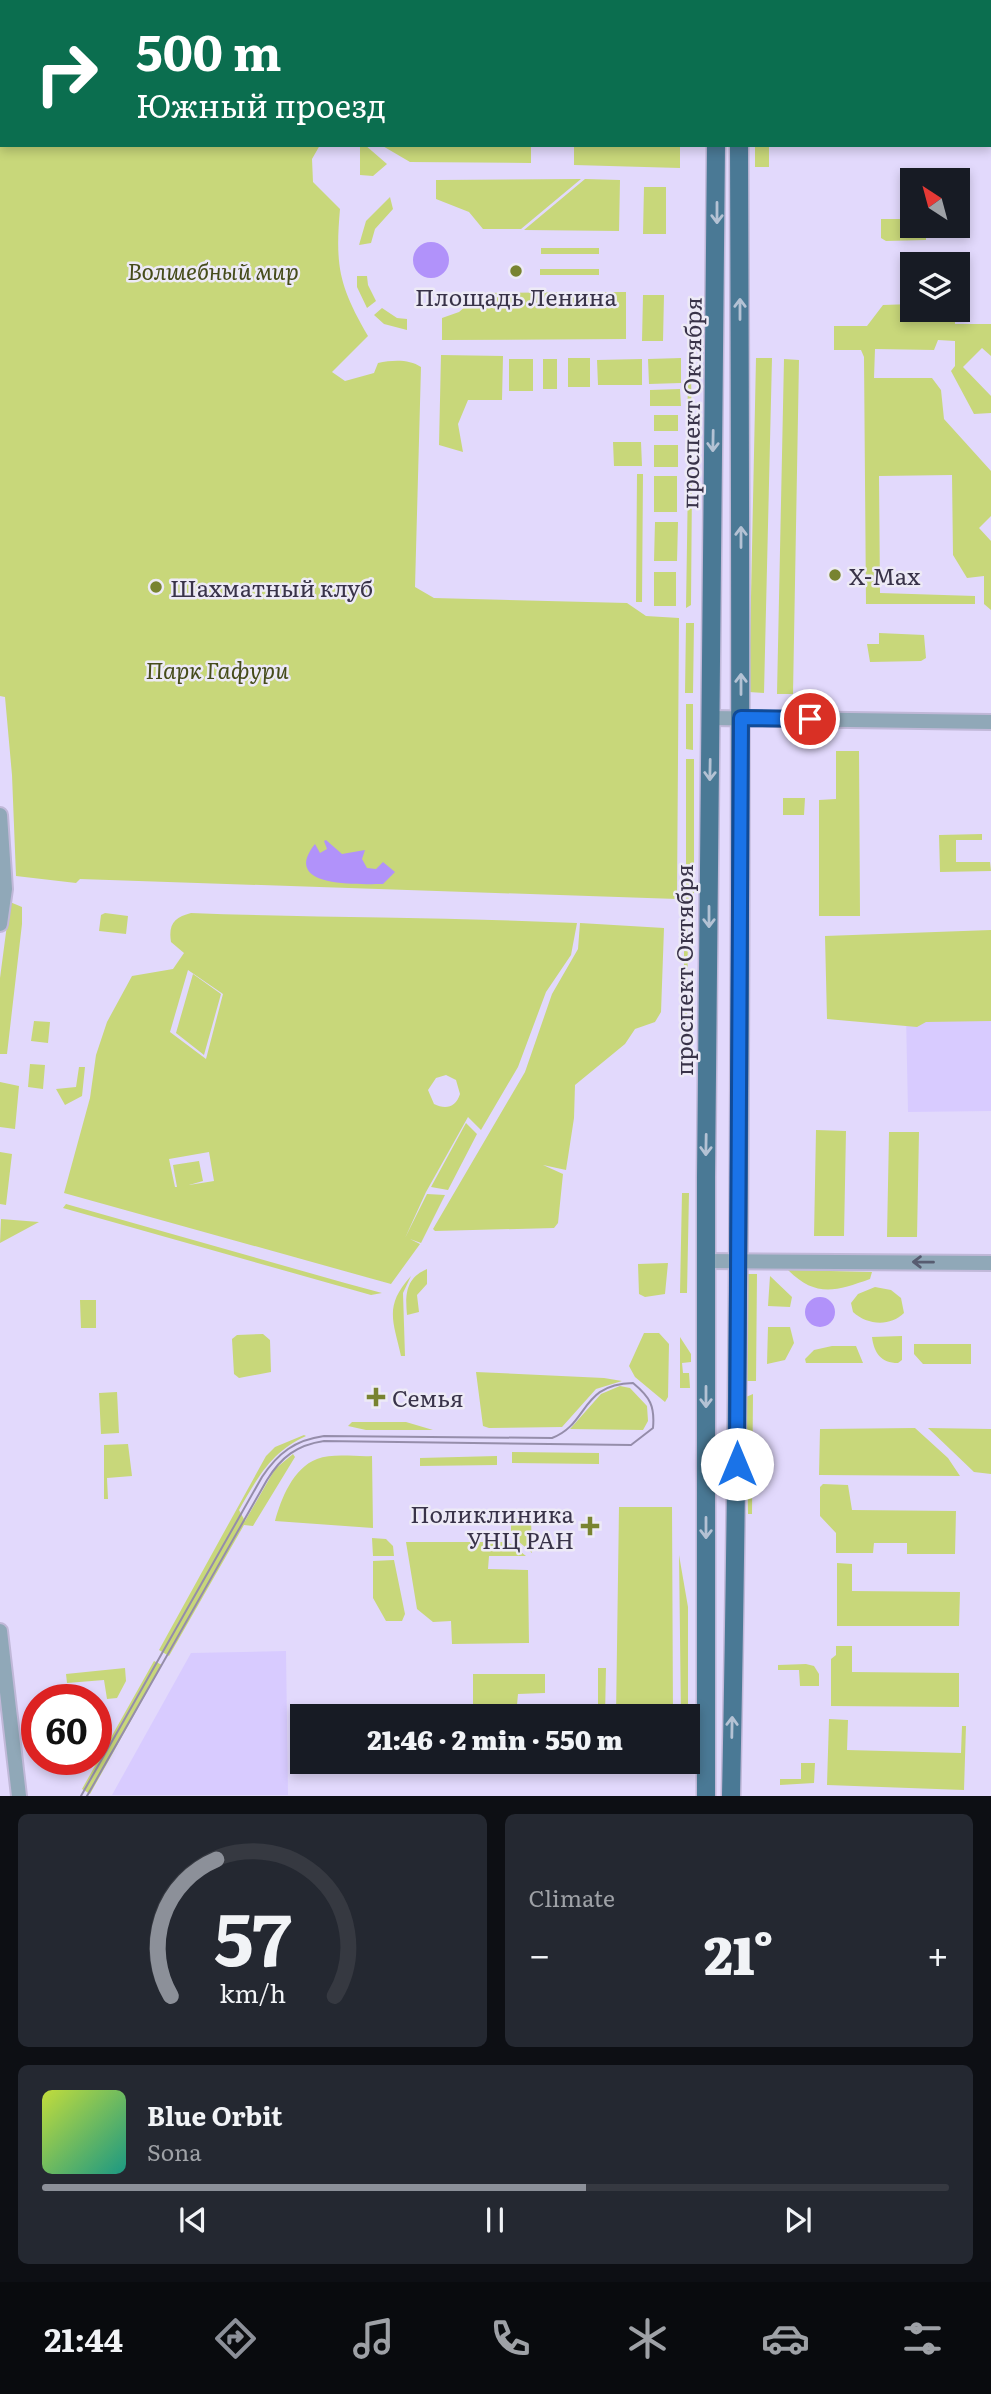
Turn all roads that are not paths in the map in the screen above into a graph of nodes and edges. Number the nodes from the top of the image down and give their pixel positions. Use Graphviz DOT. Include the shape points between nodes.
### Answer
graph roads {
  1 [pos="716,147"];
  2 [pos="739,147"];
  3 [pos="711,604"];
  4 [pos="741,605"];
  5 [pos="710,718"];
  6 [pos="741,718"];
  7 [pos="991,722"];
  8 [pos="0,815"];
  9 [pos="709,849"];
  10 [pos="740,850"];
  11 [pos="0,924"];
  12 [pos="738,1260"];
  13 [pos="706,1261"];
  14 [pos="991,1263"];
  15 [pos="706,1350"];
  16 [pos="737,1350"];
  17 [pos="706,1573"];
  18 [pos="736,1573"];
  19 [pos="0,1631"];
  20 [pos="19,1796"];
  21 [pos="706,1796"];
  22 [pos="731,1796"];
  1 -- 3 [label="main road, проспект Октября, one-way"];
  4 -- 2 [label="main road, проспект Октября, one-way"];
  3 -- 4 [label="main road"];
  3 -- 5 [label="main road, проспект Октября"];
  6 -- 4 [label="main road, проспект Октября, one-way"];
  5 -- 6 [label="street"];
  5 -- 9 [label="main road, проспект Октября, one-way"];
  6 -- 7 [label="street"];
  6 -- 10 [label="main road, проспект Октября"];
  8 -- 11 [label="street" via="5,889"];
  9 -- 10 [label="main road"];
  9 -- 13 [label="main road, проспект Октября, one-way"];
  10 -- 12 [label="main road, проспект Октября"];
  12 -- 13 [label="street"];
  14 -- 12 [label="street, one-way"];
  12 -- 16 [label="main road, проспект Октября"];
  13 -- 15 [label="main road, проспект Октября"];
  15 -- 16 [label="main road"];
  15 -- 17 [label="main road, проспект Октября, one-way"];
  16 -- 18 [label="main road, проспект Октября"];
  17 -- 18 [label="main road"];
  17 -- 21 [label="main road, проспект Октября"];
  22 -- 18 [label="main road, проспект Октября, one-way"];
  19 -- 20 [label="street"];
}
